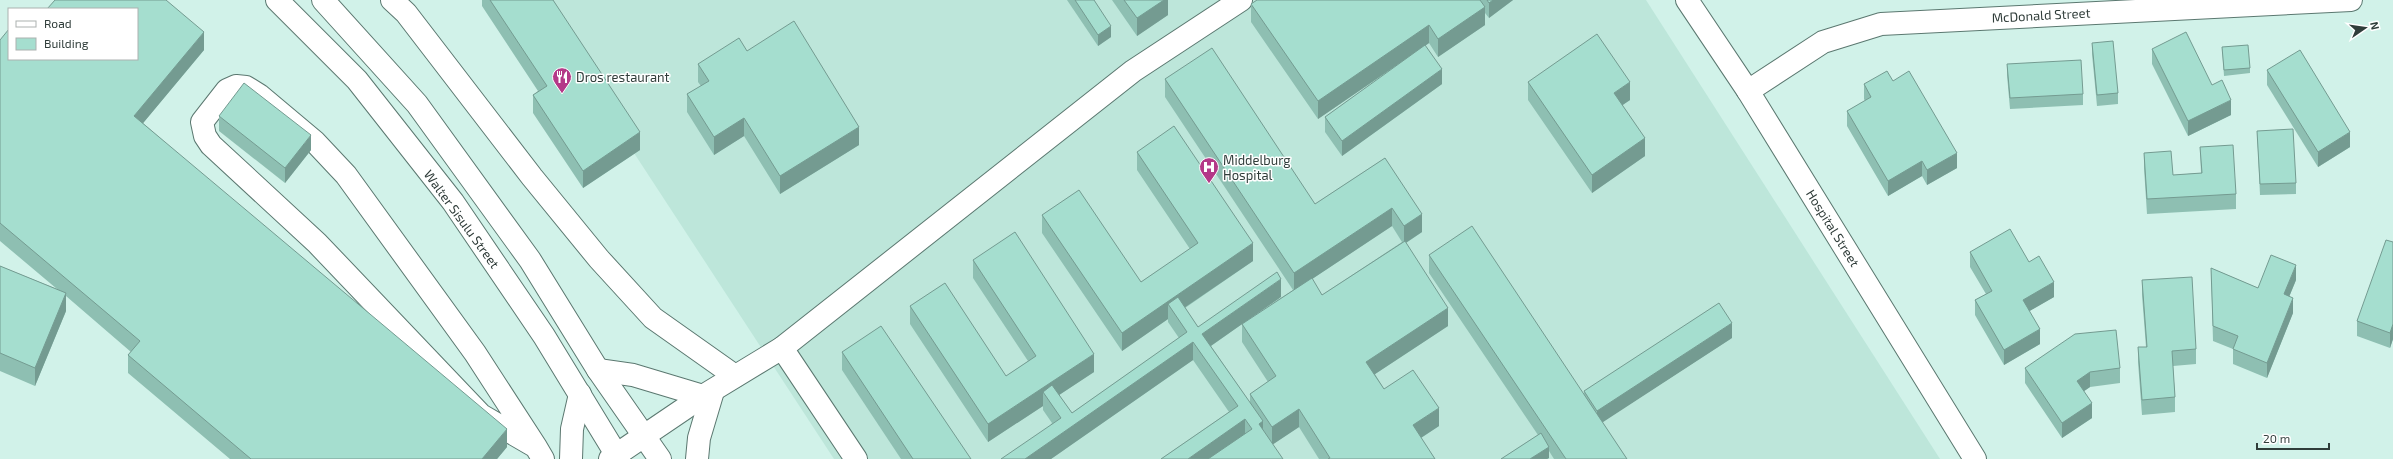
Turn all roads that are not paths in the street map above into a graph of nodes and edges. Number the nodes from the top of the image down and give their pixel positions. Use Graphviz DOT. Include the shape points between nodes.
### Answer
graph roads {
  1 [pos="277,0"];
  2 [pos="323,0"];
  3 [pos="392,0"];
  4 [pos="1241,0"];
  5 [pos="1687,0"];
  6 [pos="2351,0"];
  7 [pos="1748,91"];
  8 [pos="782,348"];
  9 [pos="598,370"];
  10 [pos="735,376"];
  11 [pos="708,393"];
  12 [pos="580,394"];
  13 [pos="645,436"];
  14 [pos="539,453"];
  15 [pos="615,458"];
  16 [pos="570,459"];
  17 [pos="660,459"];
  18 [pos="697,459"];
  19 [pos="856,459"];
  20 [pos="1975,459"];
  1 -- 12 [label="main road, Walter Sisulu Street" via="357,80 453,202"];
  2 -- 9 [label="main road" via="417,104 530,260"];
  3 -- 10 [label="main road" via="406,13 532,177 599,259 653,318"];
  4 -- 8 [label="main road" via="1133,71"];
  5 -- 7 [label="main road, Hospital Street"];
  6 -- 7 [label="main road, McDonald Street" via="1881,24 1823,42"];
  7 -- 20 [label="main road, Hospital Street"];
  8 -- 10 [label="main road"];
  8 -- 19 [label="main road"];
  9 -- 11 [label="main road"];
  9 -- 13 [label="main road"];
  10 -- 11 [label="main road"];
  11 -- 13 [label="main road"];
  11 -- 18 [label="main road"];
  12 -- 15 [label="main road, Walter Sisulu Street"];
  12 -- 16 [label="main road" via="572,429"];
  13 -- 15 [label="main road"];
  13 -- 17 [label="main road"];
  14 -- 14 [label="main road" via="481,415 317,243 211,146 205,136 202,122 227,90 236,86 246,87 259,95 315,142 346,176 475,353"];
}
